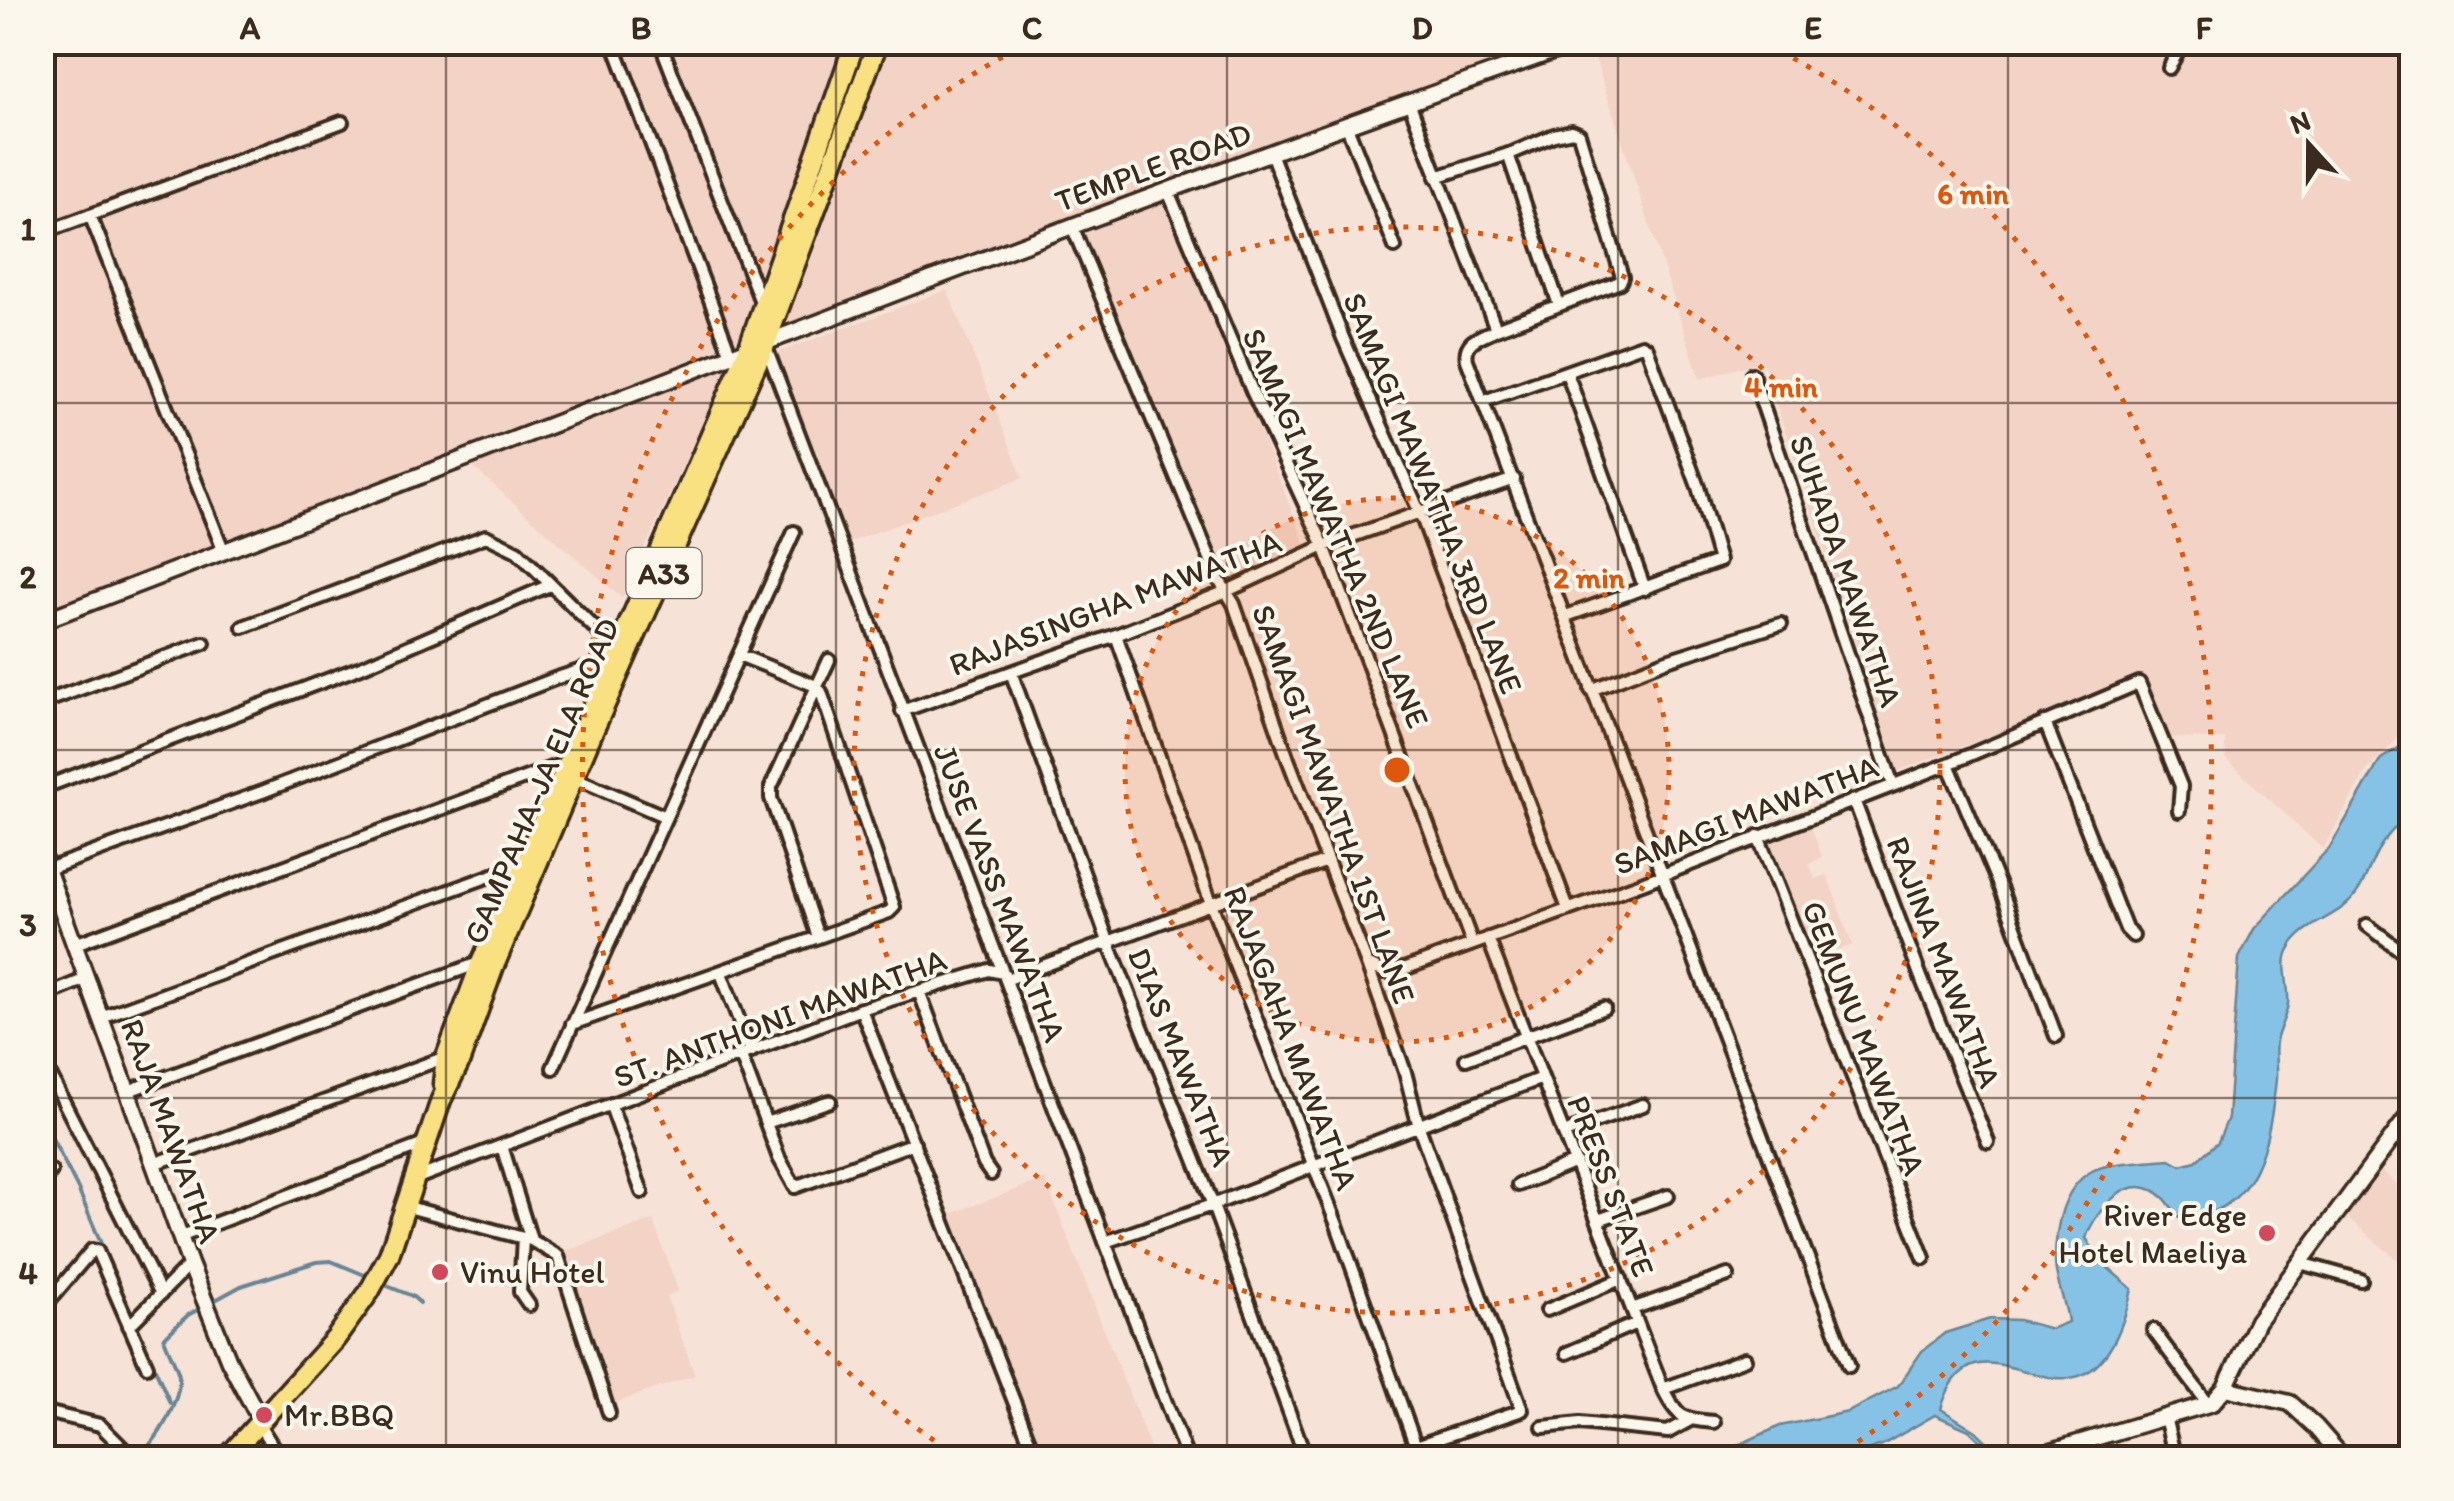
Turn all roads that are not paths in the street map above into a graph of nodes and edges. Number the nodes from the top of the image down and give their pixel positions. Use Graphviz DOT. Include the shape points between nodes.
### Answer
graph roads {
  1 [pos="614,42"];
  2 [pos="660,42"];
  3 [pos="855,42"];
  4 [pos="878,42"];
  5 [pos="1580,42"];
  6 [pos="2183,42"];
  7 [pos="2169,68"];
  8 [pos="1409,102"];
  9 [pos="342,122"];
  10 [pos="1346,124"];
  11 [pos="1270,153"];
  12 [pos="1508,154"];
  13 [pos="1436,177"];
  14 [pos="1168,191"];
  15 [pos="90,214"];
  16 [pos="1072,226"];
  17 [pos="42,233"];
  18 [pos="1395,247"];
  19 [pos="1559,305"];
  20 [pos="763,307"];
  21 [pos="1496,329"];
  22 [pos="765,345"];
  23 [pos="739,355"];
  24 [pos="1566,373"];
  25 [pos="1752,374"];
  26 [pos="1484,401"];
  27 [pos="1514,479"];
  28 [pos="1420,510"];
  29 [pos="794,532"];
  30 [pos="1324,546"];
  31 [pos="224,552"];
  32 [pos="550,585"];
  33 [pos="1644,588"];
  34 [pos="1227,591"];
  35 [pos="1566,616"];
  36 [pos="42,621"];
  37 [pos="1781,624"];
  38 [pos="243,627"];
  39 [pos="1116,635"];
  40 [pos="204,643"];
  41 [pos="739,655"];
  42 [pos="618,659"];
  43 [pos="830,660"];
  44 [pos="1011,672"];
  45 [pos="816,686"];
  46 [pos="1591,690"];
  47 [pos="42,703"];
  48 [pos="902,712"];
  49 [pos="2045,722"];
  50 [pos="1948,764"];
  51 [pos="570,770"];
  52 [pos="1893,785"];
  53 [pos="42,788"];
  54 [pos="1854,800"];
  55 [pos="2179,810"];
  56 [pos="666,816"];
  57 [pos="1758,836"];
  58 [pos="1327,861"];
  59 [pos="45,862"];
  60 [pos="529,864"];
  61 [pos="1663,874"];
  62 [pos="1212,906"];
  63 [pos="1568,909"];
  64 [pos="2367,925"];
  65 [pos="2133,936"];
  66 [pos="818,937"];
  67 [pos="1488,938"];
  68 [pos="1108,941"];
  69 [pos="1472,943"];
  70 [pos="75,944"];
  71 [pos="2412,960"];
  72 [pos="481,963"];
  73 [pos="1367,964"];
  74 [pos="721,973"];
  75 [pos="88,978"];
  76 [pos="1008,979"];
  77 [pos="919,992"];
  78 [pos="42,997"];
  79 [pos="1604,1008"];
  80 [pos="862,1009"];
  81 [pos="100,1017"];
  82 [pos="572,1024"];
  83 [pos="2056,1036"];
  84 [pos="1527,1039"];
  85 [pos="746,1054"];
  86 [pos="446,1057"];
  87 [pos="42,1059"];
  88 [pos="1466,1059"];
  89 [pos="552,1068"];
  90 [pos="1542,1078"];
  91 [pos="128,1091"];
  92 [pos="441,1100"];
  93 [pos="830,1101"];
  94 [pos="1643,1105"];
  95 [pos="611,1106"];
  96 [pos="2412,1111"];
  97 [pos="766,1123"];
  98 [pos="1419,1126"];
  99 [pos="1564,1133"];
  100 [pos="1988,1142"];
  101 [pos="914,1143"];
  102 [pos="427,1144"];
  103 [pos="502,1146"];
  104 [pos="1576,1162"];
  105 [pos="154,1164"];
  106 [pos="1313,1165"];
  107 [pos="51,1172"];
  108 [pos="991,1174"];
  109 [pos="417,1178"];
  110 [pos="42,1183"];
  111 [pos="1518,1184"];
  112 [pos="642,1192"];
  113 [pos="1668,1196"];
  114 [pos="1212,1206"];
  115 [pos="408,1207"];
  116 [pos="1598,1220"];
  117 [pos="182,1236"];
  118 [pos="527,1239"];
  119 [pos="1105,1242"];
  120 [pos="1924,1258"];
  121 [pos="2300,1263"];
  122 [pos="190,1264"];
  123 [pos="1728,1276"];
  124 [pos="1620,1279"];
  125 [pos="2360,1280"];
  126 [pos="161,1294"];
  127 [pos="528,1305"];
  128 [pos="42,1309"];
  129 [pos="1632,1309"];
  130 [pos="1548,1310"];
  131 [pos="1637,1323"];
  132 [pos="129,1326"];
  133 [pos="2153,1330"];
  134 [pos="1566,1352"];
  135 [pos="1745,1359"];
  136 [pos="147,1366"];
  137 [pos="1848,1366"];
  138 [pos="2225,1388"];
  139 [pos="1664,1389"];
  140 [pos="2210,1404"];
  141 [pos="42,1411"];
  142 [pos="609,1413"];
  143 [pos="2165,1417"];
  144 [pos="1690,1420"];
  145 [pos="259,1422"];
  146 [pos="1714,1422"];
  147 [pos="1543,1428"];
  148 [pos="2087,1438"];
  149 [pos="1416,1446"];
  150 [pos="2412,1453"];
  151 [pos="2342,1456"];
  152 [pos="133,1458"];
  153 [pos="227,1458"];
  154 [pos="280,1458"];
  155 [pos="1036,1458"];
  156 [pos="1188,1458"];
  157 [pos="1306,1458"];
  158 [pos="1381,1458"];
  159 [pos="1420,1458"];
  160 [pos="2028,1458"];
  161 [pos="2096,1458"];
  162 [pos="2175,1458"];
  1 -- 23 [label="street"];
  2 -- 20 [label="street"];
  3 -- 20 [label="highway, GAMPAHA-JA ELA ROAD / A33"];
  4 -- 22 [label="highway, GAMPAHA-JA ELA ROAD / A33"];
  5 -- 8 [label="street, TEMPLE ROAD"];
  6 -- 7 [label="street"];
  8 -- 10 [label="street, TEMPLE ROAD"];
  8 -- 13 [label="street"];
  9 -- 15 [label="street"];
  10 -- 11 [label="street, TEMPLE ROAD"];
  10 -- 18 [label="street"];
  11 -- 14 [label="street, TEMPLE ROAD"];
  11 -- 28 [label="street, SAMAGI MAWATHA 3RD LANE"];
  12 -- 13 [label="street"];
  12 -- 19 [label="street"];
  12 -- 19 [label="street" via="1572,131 1591,168 1622,277"];
  13 -- 21 [label="street"];
  14 -- 16 [label="street, TEMPLE ROAD"];
  14 -- 30 [label="street, SAMAGI MAWATHA 2ND LANE"];
  15 -- 17 [label="street"];
  15 -- 31 [label="street"];
  16 -- 22 [label="street, TEMPLE ROAD"];
  16 -- 34 [label="street, SAMAGI MAWATHA 1ST LANE"];
  19 -- 21 [label="street"];
  20 -- 23 [label="highway, GAMPAHA-JA ELA ROAD / A33"];
  21 -- 26 [label="street" via="1465,350"];
  22 -- 23 [label="street, TEMPLE ROAD"];
  22 -- 42 [label="highway, GAMPAHA-JA ELA ROAD / A33"];
  22 -- 48 [label="street, JUSE VASS MAWATHA"];
  23 -- 31 [label="street, TEMPLE ROAD"];
  23 -- 42 [label="highway, GAMPAHA-JA ELA ROAD / A33"];
  24 -- 26 [label="street"];
  24 -- 33 [label="street"];
  24 -- 33 [label="street" via="1647,348 1698,487 1719,561"];
  25 -- 52 [label="street, SUHADA MAWATHA"];
  26 -- 27 [label="street"];
  27 -- 28 [label="street, RAJASINGHA MAWATHA"];
  27 -- 35 [label="street"];
  28 -- 30 [label="street, RAJASINGHA MAWATHA"];
  28 -- 63 [label="street, SAMAGI MAWATHA 3RD LANE"];
  29 -- 41 [label="street"];
  30 -- 34 [label="street, RAJASINGHA MAWATHA"];
  30 -- 69 [label="street, SAMAGI MAWATHA 2ND LANE"];
  31 -- 36 [label="street, TEMPLE ROAD"];
  32 -- 38 [label="street" via="517,551 486,536"];
  32 -- 42 [label="street"];
  32 -- 53 [label="street" via="326,681"];
  33 -- 35 [label="street"];
  34 -- 39 [label="street, RAJASINGHA MAWATHA"];
  34 -- 58 [label="street, SAMAGI MAWATHA 1ST LANE"];
  35 -- 46 [label="street"];
  37 -- 46 [label="street"];
  39 -- 44 [label="street, RAJASINGHA MAWATHA"];
  39 -- 62 [label="street, RAJAGAHA MAWATHA"];
  40 -- 47 [label="street"];
  41 -- 45 [label="street"];
  41 -- 56 [label="street"];
  42 -- 51 [label="highway, GAMPAHA-JA ELA ROAD / A33"];
  42 -- 59 [label="street" via="279,786"];
  43 -- 45 [label="street"];
  44 -- 48 [label="street, RAJASINGHA MAWATHA"];
  44 -- 68 [label="street, DIAS MAWATHA"];
  45 -- 66 [label="street" via="771,798"];
  45 -- 66 [label="street" via="894,907"];
  46 -- 61 [label="street"];
  48 -- 76 [label="street, JUSE VASS MAWATHA"];
  49 -- 50 [label="street, SAMAGI MAWATHA"];
  49 -- 55 [label="street, SAMAGI MAWATHA" via="2139,683 2181,786"];
  49 -- 65 [label="street"];
  50 -- 52 [label="street, SAMAGI MAWATHA"];
  50 -- 83 [label="street"];
  51 -- 56 [label="street"];
  51 -- 60 [label="highway, GAMPAHA-JA ELA ROAD / A33"];
  51 -- 70 [label="street"];
  52 -- 54 [label="street, SAMAGI MAWATHA"];
  54 -- 57 [label="street, SAMAGI MAWATHA"];
  54 -- 100 [label="street, RAJINA MAWATHA"];
  56 -- 82 [label="street"];
  57 -- 61 [label="street, SAMAGI MAWATHA"];
  57 -- 120 [label="street, GEMUNU MAWATHA"];
  58 -- 62 [label="street, ST. ANTHONI MAWATHA"];
  58 -- 73 [label="street, SAMAGI MAWATHA 1ST LANE"];
  59 -- 70 [label="street, RAJA MAWATHA"];
  60 -- 72 [label="highway, GAMPAHA-JA ELA ROAD / A33"];
  60 -- 81 [label="street"];
  60 -- 92 [label="highway, GAMPAHA-JA ELA ROAD / A33"];
  61 -- 63 [label="street, SAMAGI MAWATHA"];
  61 -- 137 [label="street"];
  62 -- 68 [label="street, ST. ANTHONI MAWATHA"];
  62 -- 106 [label="street, RAJAGAHA MAWATHA"];
  63 -- 67 [label="street, SAMAGI MAWATHA"];
  64 -- 71 [label="street"];
  66 -- 74 [label="street"];
  67 -- 69 [label="street, SAMAGI MAWATHA"];
  67 -- 84 [label="street, PRESS STATE"];
  68 -- 76 [label="street, ST. ANTHONI MAWATHA"];
  68 -- 114 [label="street, DIAS MAWATHA"];
  69 -- 73 [label="street, SAMAGI MAWATHA" via="1401,970"];
  70 -- 75 [label="street, RAJA MAWATHA"];
  72 -- 86 [label="highway, GAMPAHA-JA ELA ROAD / A33"];
  72 -- 91 [label="street"];
  73 -- 98 [label="street, SAMAGI MAWATHA 1ST LANE"];
  74 -- 82 [label="street"];
  74 -- 85 [label="street"];
  75 -- 78 [label="street"];
  75 -- 81 [label="street, RAJA MAWATHA"];
  76 -- 77 [label="street, ST. ANTHONI MAWATHA" via="989,970"];
  76 -- 119 [label="street, JUSE VASS MAWATHA"];
  77 -- 80 [label="street, ST. ANTHONI MAWATHA"];
  77 -- 108 [label="street"];
  79 -- 84 [label="street"];
  80 -- 85 [label="street, ST. ANTHONI MAWATHA"];
  80 -- 101 [label="street"];
  81 -- 91 [label="street, RAJA MAWATHA"];
  82 -- 89 [label="street"];
  84 -- 88 [label="street"];
  84 -- 90 [label="street, PRESS STATE"];
  85 -- 95 [label="street, ST. ANTHONI MAWATHA"];
  85 -- 97 [label="street"];
  86 -- 92 [label="highway, GAMPAHA-JA ELA ROAD / A33"];
  86 -- 105 [label="street"];
  87 -- 126 [label="street"];
  90 -- 98 [label="street"];
  90 -- 99 [label="street, PRESS STATE"];
  91 -- 105 [label="street, RAJA MAWATHA"];
  92 -- 102 [label="highway, GAMPAHA-JA ELA ROAD / A33"];
  93 -- 97 [label="street"];
  94 -- 99 [label="street"];
  95 -- 103 [label="street, ST. ANTHONI MAWATHA"];
  95 -- 112 [label="street"];
  96 -- 121 [label="street"];
  97 -- 101 [label="street" via="795,1187"];
  98 -- 106 [label="street"];
  98 -- 149 [label="street, SAMAGI MAWATHA 1ST LANE" via="1522,1410"];
  99 -- 104 [label="street, PRESS STATE"];
  101 -- 155 [label="street"];
  102 -- 109 [label="highway, GAMPAHA-JA ELA ROAD / A33"];
  102 -- 117 [label="street"];
  103 -- 109 [label="street, ST. ANTHONI MAWATHA"];
  103 -- 118 [label="street"];
  104 -- 111 [label="street"];
  104 -- 116 [label="street, PRESS STATE"];
  105 -- 117 [label="street, RAJA MAWATHA"];
  106 -- 114 [label="street"];
  106 -- 149 [label="street, RAJAGAHA MAWATHA"];
  107 -- 110 [label="street"];
  109 -- 115 [label="highway, GAMPAHA-JA ELA ROAD / A33"];
  113 -- 116 [label="street"];
  114 -- 119 [label="street"];
  114 -- 157 [label="street, DIAS MAWATHA"];
  115 -- 118 [label="street"];
  115 -- 145 [label="highway, GAMPAHA-JA ELA ROAD / A33" via="362,1304"];
  116 -- 124 [label="street, PRESS STATE"];
  117 -- 122 [label="street, RAJA MAWATHA"];
  118 -- 127 [label="street" via="520,1292"];
  118 -- 142 [label="street" via="558,1256"];
  119 -- 156 [label="street, JUSE VASS MAWATHA"];
  121 -- 125 [label="street"];
  121 -- 138 [label="street" via="2248,1334"];
  122 -- 126 [label="street"];
  122 -- 145 [label="street, RAJA MAWATHA"];
  123 -- 129 [label="street"];
  124 -- 129 [label="street, PRESS STATE"];
  124 -- 130 [label="street"];
  126 -- 132 [label="street"];
  128 -- 132 [label="street" via="97,1250"];
  129 -- 131 [label="street, PRESS STATE"];
  131 -- 134 [label="street"];
  131 -- 139 [label="street, PRESS STATE"];
  132 -- 136 [label="street"];
  133 -- 140 [label="street"];
  135 -- 139 [label="street"];
  138 -- 140 [label="street"];
  138 -- 151 [label="street" via="2285,1400"];
  139 -- 144 [label="street, PRESS STATE" via="1675,1413"];
  140 -- 143 [label="street"];
  141 -- 152 [label="street" via="100,1426"];
  143 -- 148 [label="street"];
  143 -- 162 [label="street"];
  144 -- 146 [label="street"];
  144 -- 147 [label="street" via="1668,1432 1580,1422"];
  145 -- 153 [label="highway, GAMPAHA-JA ELA ROAD / A33"];
  145 -- 154 [label="street"];
  148 -- 160 [label="street"];
  148 -- 161 [label="street"];
  149 -- 158 [label="street"];
  149 -- 159 [label="street, RAJAGAHA MAWATHA"];
  150 -- 151 [label="street"];
}
